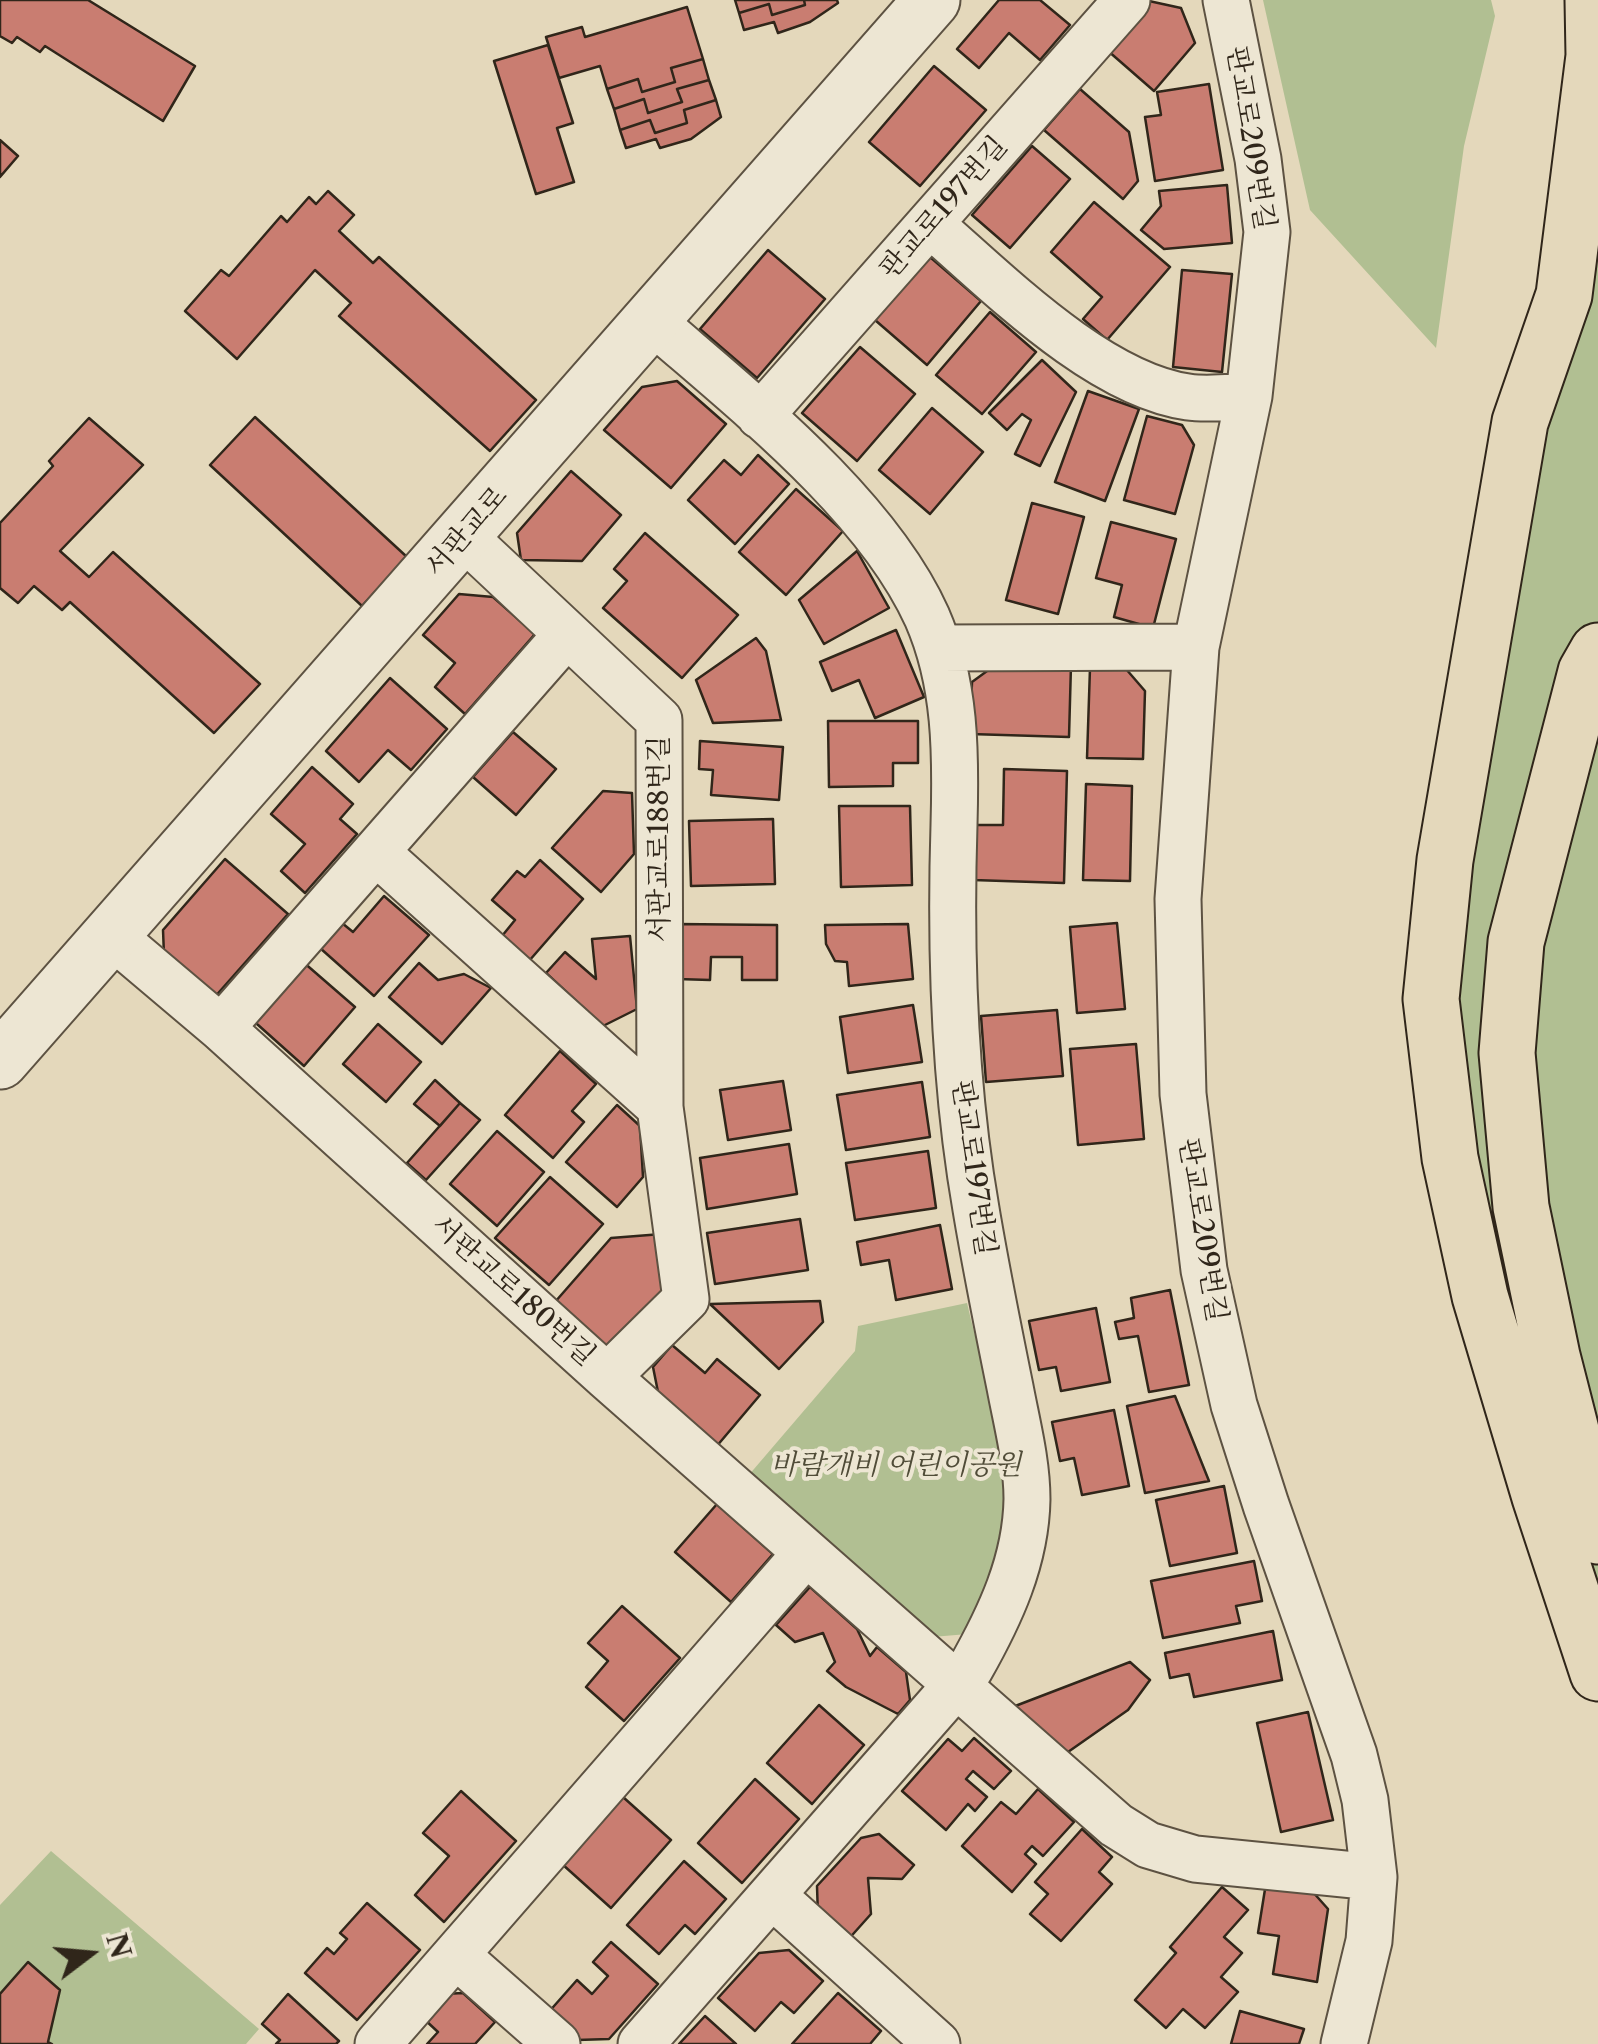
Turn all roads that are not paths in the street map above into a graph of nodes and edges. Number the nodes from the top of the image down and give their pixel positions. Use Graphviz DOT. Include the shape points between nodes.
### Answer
graph roads {
  1 [pos="932,0"];
  2 [pos="1127,0"];
  3 [pos="1226,0"];
  4 [pos="1593,0"];
  5 [pos="930,224"];
  6 [pos="651,320"];
  7 [pos="1249,396"];
  8 [pos="760,416"];
  9 [pos="464,536"];
  10 [pos="567,634"];
  11 [pos="1196,647"];
  12 [pos="939,648"];
  13 [pos="1598,651"];
  14 [pos="376,852"];
  15 [pos="110,935"];
  16 [pos="221,1028"];
  17 [pos="0,1061"];
  18 [pos="660,1107"];
  19 [pos="608,1377"];
  20 [pos="1598,1536"];
  21 [pos="806,1553"];
  22 [pos="1598,1673"];
  23 [pos="958,1686"];
  24 [pos="1374,1877"];
  25 [pos="773,1896"];
  26 [pos="457,1956"];
  27 [pos="378,2044"];
  28 [pos="557,2044"];
  29 [pos="641,2044"];
  30 [pos="937,2044"];
  31 [pos="1344,2044"];
  1 -- 6 [label="street, 서판교로"];
  2 -- 5 [label="street, 판교로197번길"];
  3 -- 7 [label="street, 판교로209번길" via="1267,232"];
  4 -- 22 [label="highway" via="1594,56 1564,295 1520,422 1445,860 1432,999 1450,1158 1480,1296"];
  5 -- 7 [label="street" via="1060,336 1111,368 1186,397"];
  5 -- 8 [label="street, 판교로197번길"];
  6 -- 8 [label="street, 판교로197번길"];
  6 -- 9 [label="street, 서판교로"];
  7 -- 11 [label="street, 판교로209번길"];
  8 -- 12 [label="street, 판교로197번길" via="878,537"];
  9 -- 10 [label="street, 서판교로188번길"];
  9 -- 15 [label="street, 서판교로"];
  10 -- 14 [label="street"];
  10 -- 18 [label="street, 서판교로188번길" via="659,720"];
  11 -- 12 [label="street"];
  11 -- 24 [label="street, 판교로209번길" via="1178,956 1183,1094 1204,1270 1248,1451 1354,1755"];
  12 -- 23 [label="street, 판교로197번길" via="956,754 951,903 960,1083 1027,1498 1006,1602"];
  13 -- 20 [label="highway" via="1586,672 1516,942 1507,1053 1521,1206"];
  14 -- 16 [label="street"];
  14 -- 18 [label="street"];
  15 -- 16 [label="street, 서판교로180번길"];
  15 -- 17 [label="street, 서판교로"];
  16 -- 19 [label="street, 서판교로180번길"];
  18 -- 19 [label="street, 서판교로188번길" via="686,1299"];
  19 -- 21 [label="street, 서판교로180번길"];
  21 -- 23 [label="street, 서판교로180번길"];
  21 -- 26 [label="street"];
  23 -- 24 [label="street, 서판교로180번길" via="1090,1803 1148,1845 1195,1859"];
  23 -- 25 [label="street, 판교로197번길"];
  24 -- 31 [label="street, 판교로209번길" via="1370,1941"];
  25 -- 29 [label="street, 판교로197번길"];
  25 -- 30 [label="street"];
  26 -- 27 [label="street"];
  26 -- 28 [label="street"];
}
